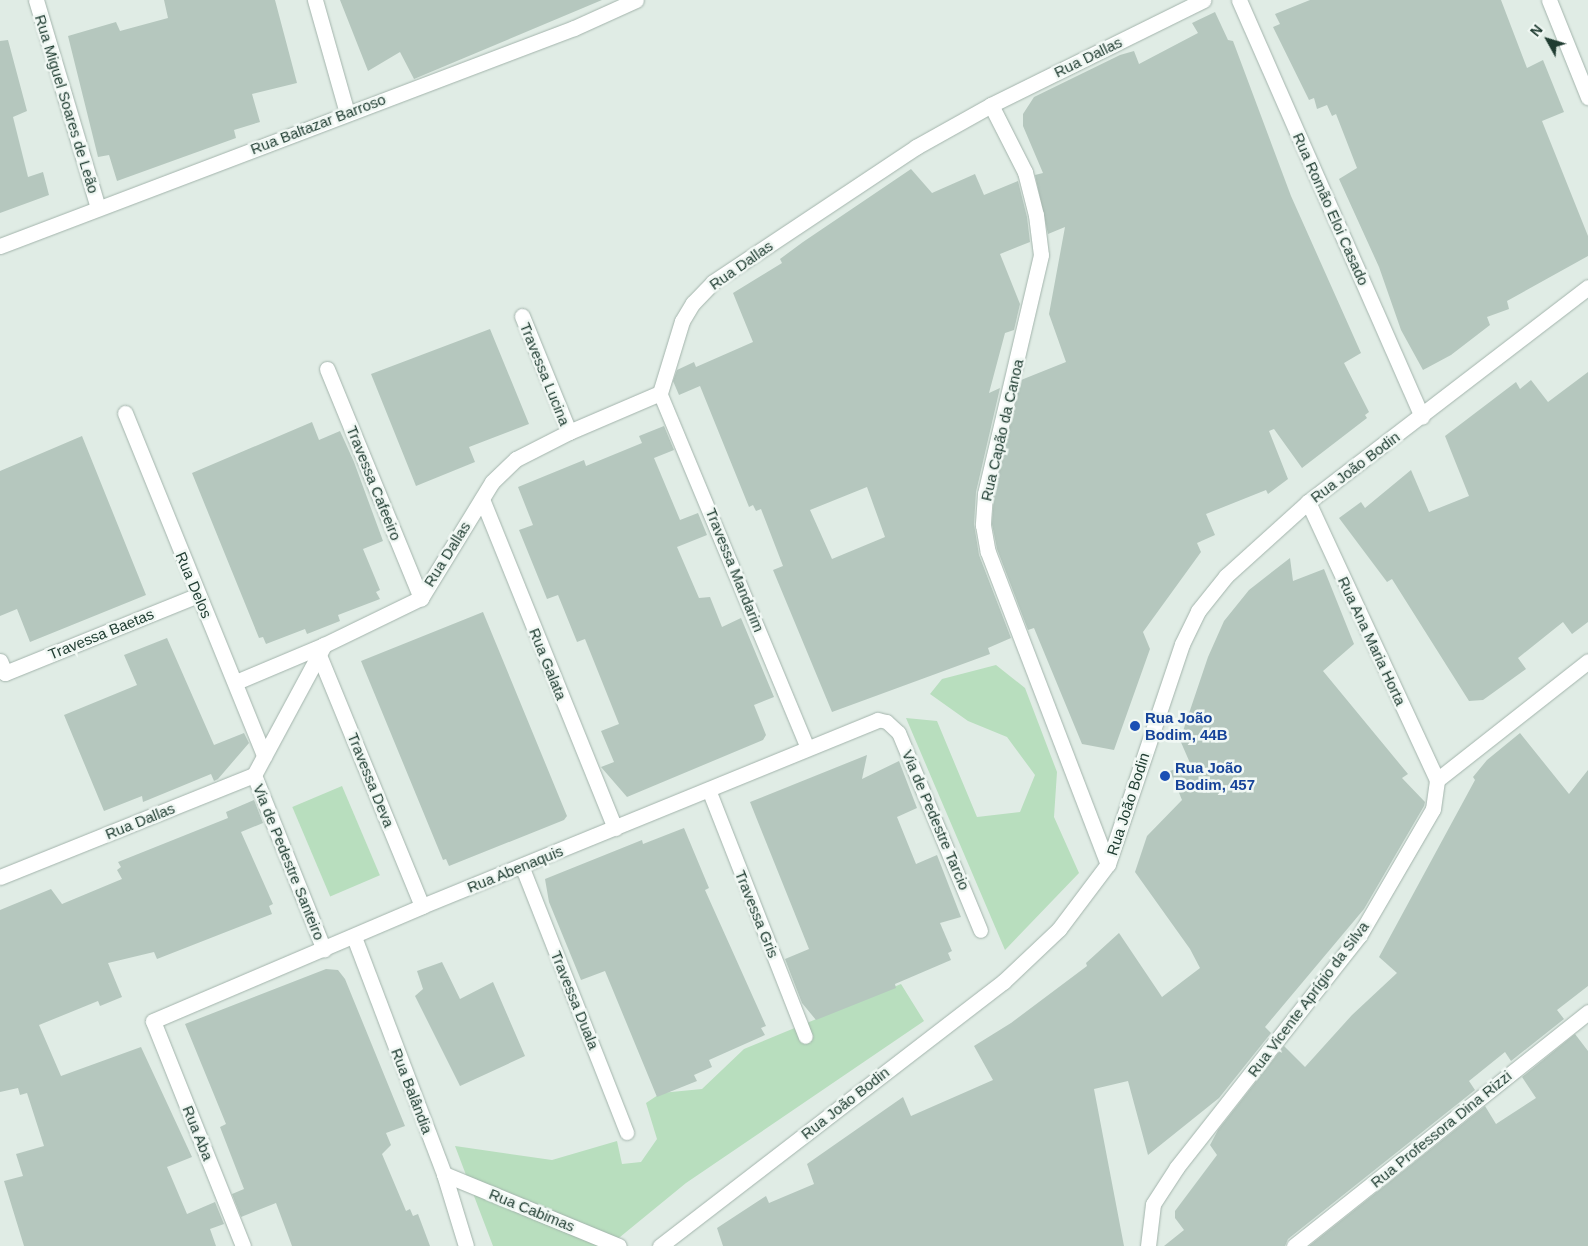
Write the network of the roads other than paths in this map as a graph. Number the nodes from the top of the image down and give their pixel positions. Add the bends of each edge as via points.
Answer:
1 (36, 0) edge
2 (315, 0) edge
3 (636, 0) edge
4 (1203, 0) edge
5 (1240, 0) edge
6 (1549, 0) edge
7 (1588, 97) edge
8 (991, 104) junction
9 (347, 113) junction
10 (98, 208) junction
11 (0, 246) edge
12 (1588, 287) edge
13 (522, 316) dead end
14 (327, 369) dead end
15 (660, 393) junction
16 (125, 413) dead end
17 (1422, 417) junction
18 (568, 432) junction
19 (482, 499) junction
20 (1308, 502) junction
21 (198, 594) junction
22 (421, 598) junction
23 (321, 650) junction
24 (1588, 661) edge
25 (2, 667) edge
26 (236, 682) junction
27 (878, 720) joint
28 (808, 748) junction
29 (264, 756) junction
30 (254, 775) junction
31 (1436, 780) junction
32 (708, 790) junction
33 (615, 828) junction
34 (1108, 864) junction
35 (522, 866) junction
36 (0, 877) edge
37 (422, 906) junction
38 (982, 931) dead end
39 (354, 937) junction
40 (324, 950) junction
41 (1588, 1012) edge
42 (154, 1021) joint
43 (806, 1037) dead end
44 (628, 1133) dead end
45 (444, 1174) junction
46 (243, 1246) edge
47 (466, 1246) edge
48 (619, 1246) edge
49 (660, 1246) edge
50 (1148, 1246) edge
51 (1294, 1246) edge

1 - 10 street, Rua Miguel Soares de Leão
2 - 9 street
3 - 9 street, Rua Baltazar Barroso via 574,28
4 - 8 street, Rua Dallas
5 - 17 street, Rua Romão Eloi Casado
6 - 7 street
8 - 15 street, Rua Dallas via 916,147 713,282 682,320
8 - 34 street, Rua Capão da Canoa via 1025,172 1036,215 1041,255 985,494 983,525 988,552
9 - 10 street, Rua Baltazar Barroso
10 - 11 street, Rua Baltazar Barroso
12 - 17 street, Rua João Bodin
13 - 18 street, Travessa Lucina
14 - 22 street, Travessa Cafeeiro
15 - 18 street, Rua Dallas
15 - 28 lane, Travessa Mandarim
16 - 21 street, Rua Delos
17 - 20 street, Rua João Bodin
18 - 19 street, Rua Dallas via 516,459 502,470
19 - 22 street, Rua Dallas
19 - 33 street, Rua Galata
20 - 31 street, Rua Ana Maria Horta
20 - 34 street, Rua João Bodin via 1226,576 1198,611 1178,653
21 - 25 street, Travessa Baetas
21 - 26 street, Rua Delos
22 - 23 street, Rua Dallas
23 - 26 street, Rua Dallas
23 - 29 street
23 - 37 street, Travessa Deva
24 - 31 street
26 - 29 street, Rua Delos
27 - 28 street, Rua Abenaquis
27 - 38 lane, Via de Pedestre Tarcio via 887,722 899,733
28 - 32 street, Rua Abenaquis
29 - 30 street
30 - 36 street, Rua Dallas
30 - 40 street, Via de Pedestre Santeiro
31 - 50 street, Rua Vicente Aprígio da Silva via 1433,809 1359,936 1177,1167 1153,1204
32 - 33 street, Rua Abenaquis
32 - 43 lane, Travessa Gris
33 - 35 street, Rua Abenaquis
34 - 49 street, Rua João Bodin via 1059,929 1003,982
35 - 37 street, Rua Abenaquis
35 - 44 lane, Travessa Duala
37 - 39 street, Rua Abenaquis
39 - 40 street, Rua Abenaquis
39 - 45 street, Rua Balândia
40 - 42 street, Rua Abenaquis
41 - 51 street, Rua Professora Dina Rizzi
42 - 46 street, Rua Aba
45 - 47 street, Rua Balândia
45 - 48 street, Rua Cabimas

